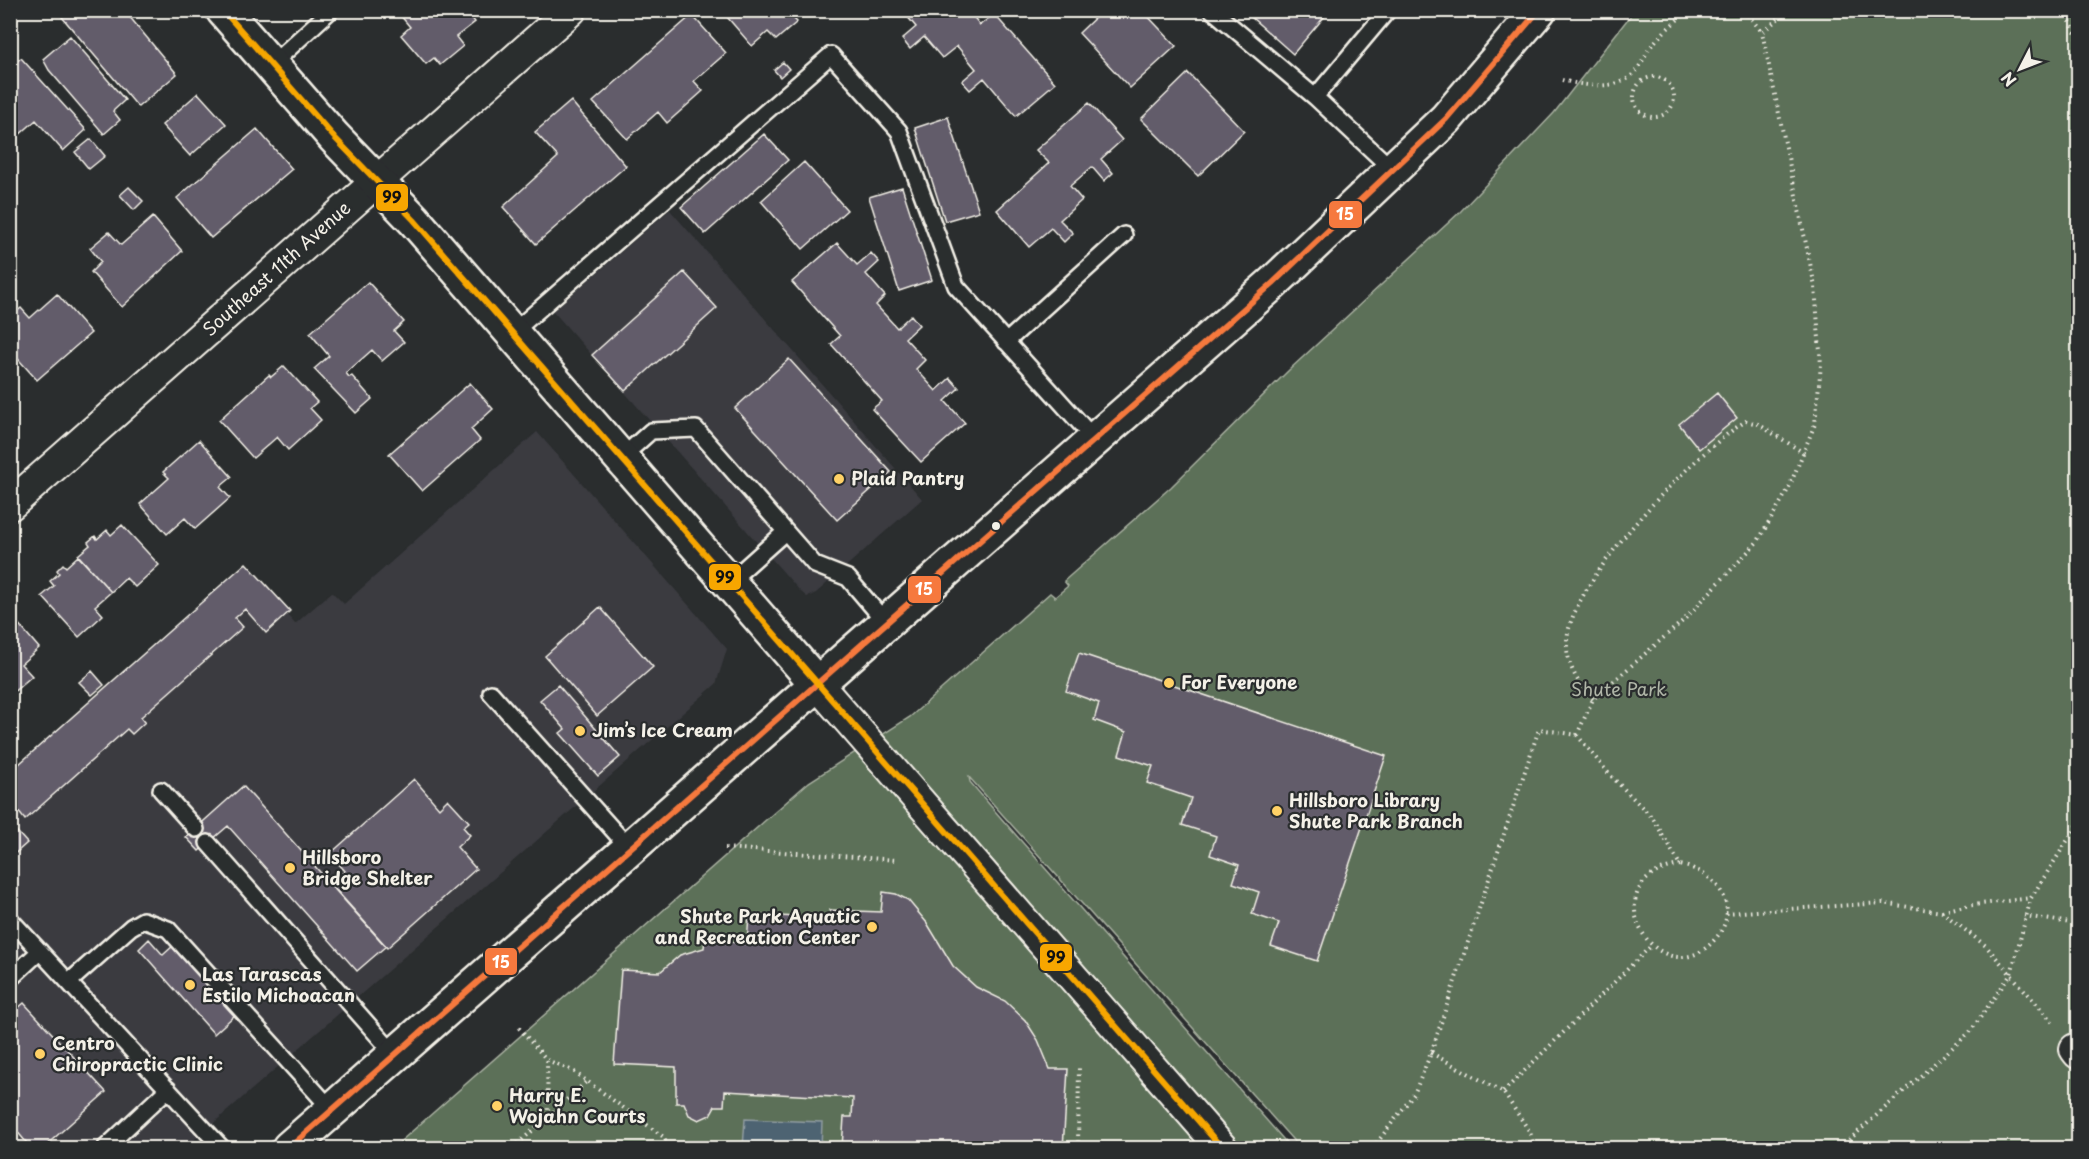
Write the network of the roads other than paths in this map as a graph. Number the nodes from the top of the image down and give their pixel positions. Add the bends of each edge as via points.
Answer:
1 (223, 10) edge
2 (331, 10) edge
3 (571, 10) edge
4 (1212, 10) edge
5 (1388, 10) edge
6 (1539, 10) edge
7 (271, 65) junction
8 (1315, 97) junction
9 (1394, 171) junction
10 (377, 181) junction
11 (1124, 235) dead end
12 (512, 333) junction
13 (1006, 342) junction
14 (1096, 441) junction
15 (621, 458) junction
16 (10, 505) edge
17 (784, 532) junction
18 (729, 582) junction
19 (887, 624) junction
20 (818, 685) junction
21 (491, 693) dead end
22 (161, 790) dead end
23 (196, 829) dead end
24 (208, 843) dead end
25 (630, 849) junction
26 (10, 919) edge
27 (40, 951) junction
28 (10, 979) edge
29 (69, 982) junction
30 (395, 1055) junction
31 (168, 1089) junction
32 (332, 1110) junction
33 (105, 1149) edge
34 (222, 1149) edge
35 (289, 1149) edge
36 (1222, 1149) edge

1 - 7 main road
2 - 7 lane
3 - 10 street, Southeast 11th Avenue
4 - 8 lane
5 - 8 lane
6 - 9 main road via 1487,73
7 - 10 main road
8 - 9 lane
9 - 14 main road
10 - 12 main road
10 - 16 street, Southeast 11th Avenue
11 - 13 lane
12 - 13 lane via 831,56 899,131 956,286
12 - 15 main road
13 - 14 lane
14 - 19 main road
15 - 17 lane via 651,431 696,429
15 - 18 main road
17 - 18 lane
17 - 19 lane via 814,565 848,578
18 - 20 main road
19 - 20 main road
20 - 25 main road
20 - 36 street
21 - 25 lane
22 - 23 lane
24 - 30 lane
25 - 30 main road
26 - 27 lane
27 - 28 lane
27 - 29 lane
29 - 31 lane
29 - 32 lane via 143,920 168,928
30 - 32 main road
31 - 33 lane
31 - 34 lane
32 - 35 main road

